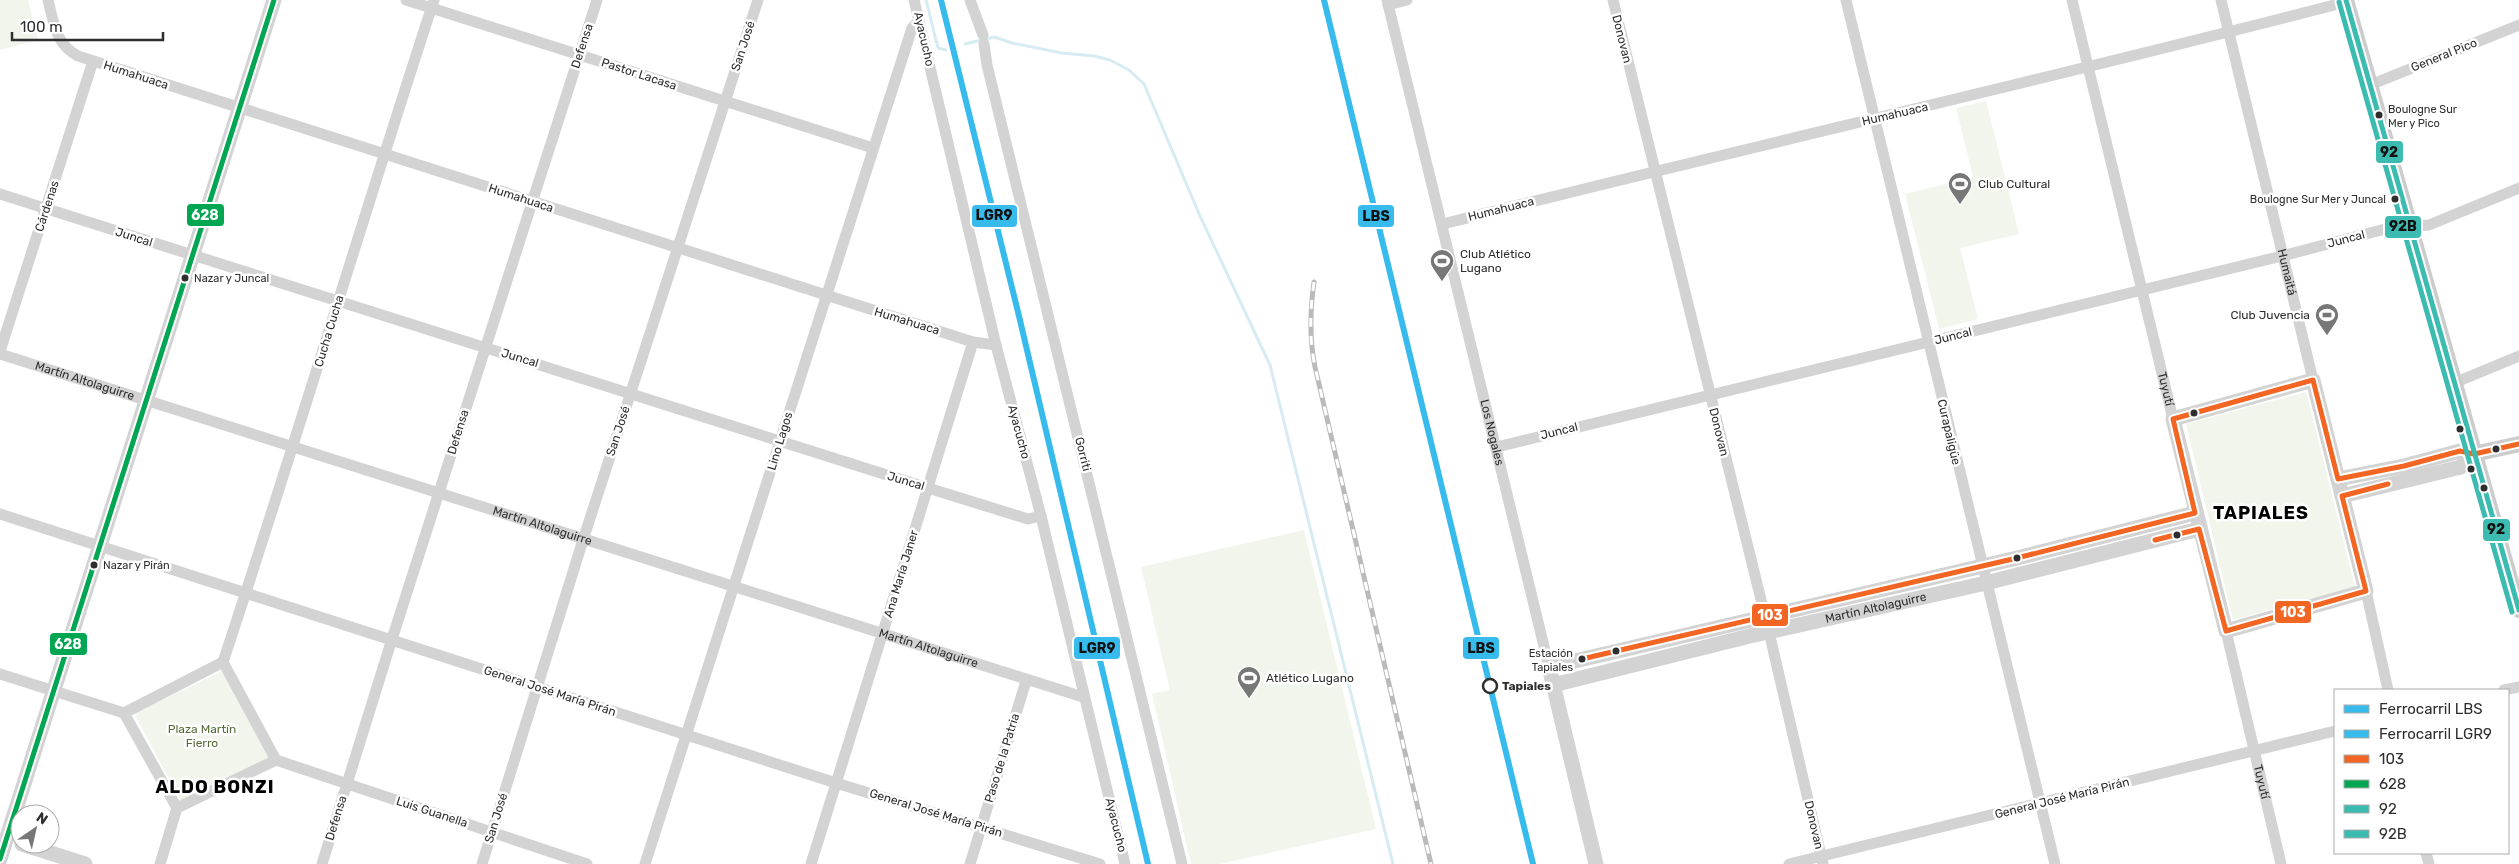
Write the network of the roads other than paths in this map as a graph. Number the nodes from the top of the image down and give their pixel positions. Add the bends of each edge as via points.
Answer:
1 (48, 0) edge
2 (274, 0) edge
3 (406, 0) edge
4 (597, 0) edge
5 (758, 0) edge
6 (914, 0) edge
7 (970, 0) edge
8 (1407, 0) edge
9 (1613, 0) edge
10 (1846, 0) edge
11 (2072, 0) edge
12 (2221, 0) edge
13 (2346, 1) edge
14 (1388, 2) edge
15 (432, 4) edge
16 (919, 20) junction
17 (2519, 25) edge
18 (2229, 33) junction
19 (580, 55) junction
20 (93, 61) junction
21 (2089, 68) junction
22 (2370, 85) junction
23 (725, 103) junction
24 (240, 108) junction
25 (1874, 118) junction
26 (873, 148) junction
27 (383, 154) junction
28 (1654, 171) junction
29 (2519, 188) edge
30 (0, 194) edge
31 (532, 201) junction
32 (46, 209) junction
33 (1443, 224) junction
34 (2409, 226) junction
35 (678, 248) junction
36 (192, 256) junction
37 (2282, 256) junction
38 (2143, 290) junction
39 (826, 296) junction
40 (338, 301) junction
41 (973, 342) junction
42 (1928, 342) junction
43 (996, 345) junction
44 (485, 347) junction
45 (0, 353) edge
46 (2519, 356) edge
47 (2313, 380) junction
48 (2454, 383) junction
49 (631, 393) junction
50 (1710, 393) junction
51 (145, 401) junction
52 (2173, 419) junction
53 (780, 442) junction
54 (2519, 444) edge
55 (1497, 446) junction
56 (293, 448) junction
57 (2474, 454) junction
58 (2406, 473) junction
59 (2338, 479) junction
60 (928, 488) junction
61 (439, 493) junction
62 (2342, 496) junction
63 (2196, 513) junction
64 (0, 514) edge
65 (1041, 516) junction
66 (2199, 529) junction
67 (583, 540) junction
68 (99, 545) junction
69 (1981, 566) junction
70 (1986, 583) junction
71 (734, 587) junction
72 (2366, 591) junction
73 (246, 593) junction
74 (2519, 610) edge
75 (1767, 624) junction
76 (2226, 631) junction
77 (883, 635) junction
78 (392, 639) junction
79 (223, 662) junction
80 (1548, 667) junction
81 (0, 674) edge
82 (1026, 681) junction
83 (1553, 685) junction
84 (538, 687) junction
85 (2388, 689) edge
86 (54, 690) junction
87 (1083, 697) junction
88 (124, 713) junction
89 (2334, 731) edge
90 (686, 735) junction
91 (2253, 752) junction
92 (276, 760) junction
93 (836, 783) junction
94 (347, 784) junction
95 (22, 804) edge
96 (2040, 804) junction
97 (177, 808) junction
98 (981, 827) junction
99 (492, 832) junction
100 (10, 844) edge
101 (54, 854) edge
102 (0, 859) edge
103 (1822, 860) edge
104 (86, 864) edge
105 (160, 864) edge
106 (322, 864) edge
107 (482, 864) edge
108 (587, 864) edge
109 (645, 864) edge
110 (810, 864) edge
111 (970, 864) edge
112 (1100, 864) edge
113 (1126, 864) edge
114 (1182, 864) edge
115 (1596, 864) edge
116 (1789, 864) edge
117 (2055, 864) edge
118 (2281, 864) edge

1 - 20 street, Humahuaca via 56,34 67,50
2 - 24 street
3 - 15 street, Pastor Lacasa
4 - 19 street, Defensa
5 - 23 street, San José
6 - 16 street, Ayacucho
7 - 114 street, Gorriti via 984,40 987,65
8 - 14 street
9 - 28 street, Donovan
10 - 25 street, Curapaligüe
11 - 21 street, Tuyutí
12 - 18 street, Humaitá
13 - 18 street, Humahuaca
13 - 22 main road
14 - 33 street, Los Nogales
15 - 19 street, Pastor Lacasa
15 - 27 street, Cucha Cucha
16 - 26 street, Lino Lagos via 912,28
16 - 43 street, Ayacucho
17 - 22 street, General Pico
18 - 21 street, Humahuaca
18 - 37 street, Humaitá
19 - 23 street, Pastor Lacasa
19 - 31 street, Defensa
20 - 24 street, Humahuaca
20 - 32 street, Cárdenas
21 - 25 street, Humahuaca
21 - 38 street, Tuyutí
22 - 34 main road
23 - 26 street, Pastor Lacasa
23 - 35 street, San José
24 - 27 street, Humahuaca
24 - 36 street
25 - 28 street, Humahuaca
25 - 42 street, Curapaligüe
26 - 39 street, Lino Lagos
27 - 31 street, Humahuaca
27 - 40 street, Cucha Cucha
28 - 33 street, Humahuaca
28 - 50 street, Donovan
29 - 34 street, Juncal via 2429,225
30 - 32 street, Juncal
31 - 35 street, Humahuaca
31 - 44 street, Defensa
32 - 36 street, Juncal
32 - 45 street, Cárdenas
33 - 55 street, Los Nogales
34 - 37 street, Juncal via 2389,228
34 - 48 main road
35 - 39 street, Humahuaca
35 - 49 street, San José
36 - 40 street, Juncal
36 - 51 street
37 - 38 street, Juncal
37 - 47 street, Humaitá
38 - 42 street, Juncal
38 - 52 street, Tuyutí
39 - 41 street, Humahuaca
39 - 53 street, Lino Lagos
40 - 44 street, Juncal
40 - 56 street, Cucha Cucha
41 - 43 street, Humahuaca
41 - 60 street, Ana María Janer
42 - 50 street, Juncal
42 - 69 street, Curapaligüe
43 - 65 street, Ayacucho
44 - 49 street, Juncal
44 - 61 street, Defensa
45 - 51 street, Martín Altolaguirre
46 - 48 street
47 - 52 street
47 - 59 street, Humaitá
48 - 57 main road
49 - 53 street, Juncal
49 - 67 street, San José
50 - 55 street, Juncal
50 - 75 street, Donovan
51 - 56 street, Martín Altolaguirre
51 - 68 street
52 - 63 street, Tuyutí
53 - 60 street, Juncal
53 - 71 street, Lino Lagos
54 - 57 main road
55 - 80 street, Los Nogales
56 - 61 street, Martín Altolaguirre
56 - 73 street, Cucha Cucha
57 - 58 street via 2461,467
57 - 74 main road
58 - 59 street
58 - 62 street
59 - 62 street, Humaitá
60 - 65 street, Juncal via 1028,519
60 - 77 street, Ana María Janer
61 - 67 street, Martín Altolaguirre
61 - 78 street, Defensa
62 - 72 street, Humaitá
63 - 66 street, Tuyutí
63 - 69 street, Martín Altolaguirre
64 - 68 street, General José María Pirán
65 - 87 street, Ayacucho
66 - 70 street, Martín Altolaguirre
66 - 76 street, Tuyutí
67 - 71 street, Martín Altolaguirre
67 - 84 street, San José
68 - 73 street, General José María Pirán
68 - 86 street
69 - 70 street, Curapaligüe
69 - 75 street, Martín Altolaguirre
70 - 75 street, Martín Altolaguirre
70 - 96 street, Curapaligüe
71 - 77 street, Martín Altolaguirre
71 - 90 street, Lino Lagos
72 - 76 street
72 - 85 street, Humaitá
73 - 78 street, General José María Pirán
73 - 79 street, Cucha Cucha
75 - 80 street, Martín Altolaguirre
75 - 83 street, Martín Altolaguirre
75 - 103 street, Donovan
76 - 91 street, Tuyutí
77 - 82 street, Martín Altolaguirre
77 - 93 street, Ana María Janer
78 - 84 street, General José María Pirán
78 - 94 street, Defensa
79 - 88 street
79 - 92 street
80 - 83 street, Los Nogales
81 - 86 street
82 - 87 street, Martín Altolaguirre
82 - 98 street, Paso de la Patria
83 - 115 street, Los Nogales
84 - 90 street, General José María Pirán
84 - 99 street, San José
86 - 88 street
86 - 95 street
87 - 113 street, Ayacucho
88 - 97 street
89 - 91 street, General José María Pirán
90 - 93 street, General José María Pirán
90 - 109 street, Lino Lagos
91 - 96 street, General José María Pirán
91 - 118 street, Tuyutí
92 - 94 street, Luis Guanella
92 - 97 street
93 - 98 street, General José María Pirán
93 - 110 street, Ana María Janer
94 - 99 street, Luis Guanella
94 - 106 street, Defensa
96 - 103 street, General José María Pirán
96 - 117 street, Curapaligüe
97 - 105 street
98 - 111 street, Paso de la Patria
98 - 112 street, General José María Pirán
99 - 107 street, San José
99 - 108 street, Luis Guanella
100 - 102 street
101 - 104 street
103 - 116 street, General José María Pirán

